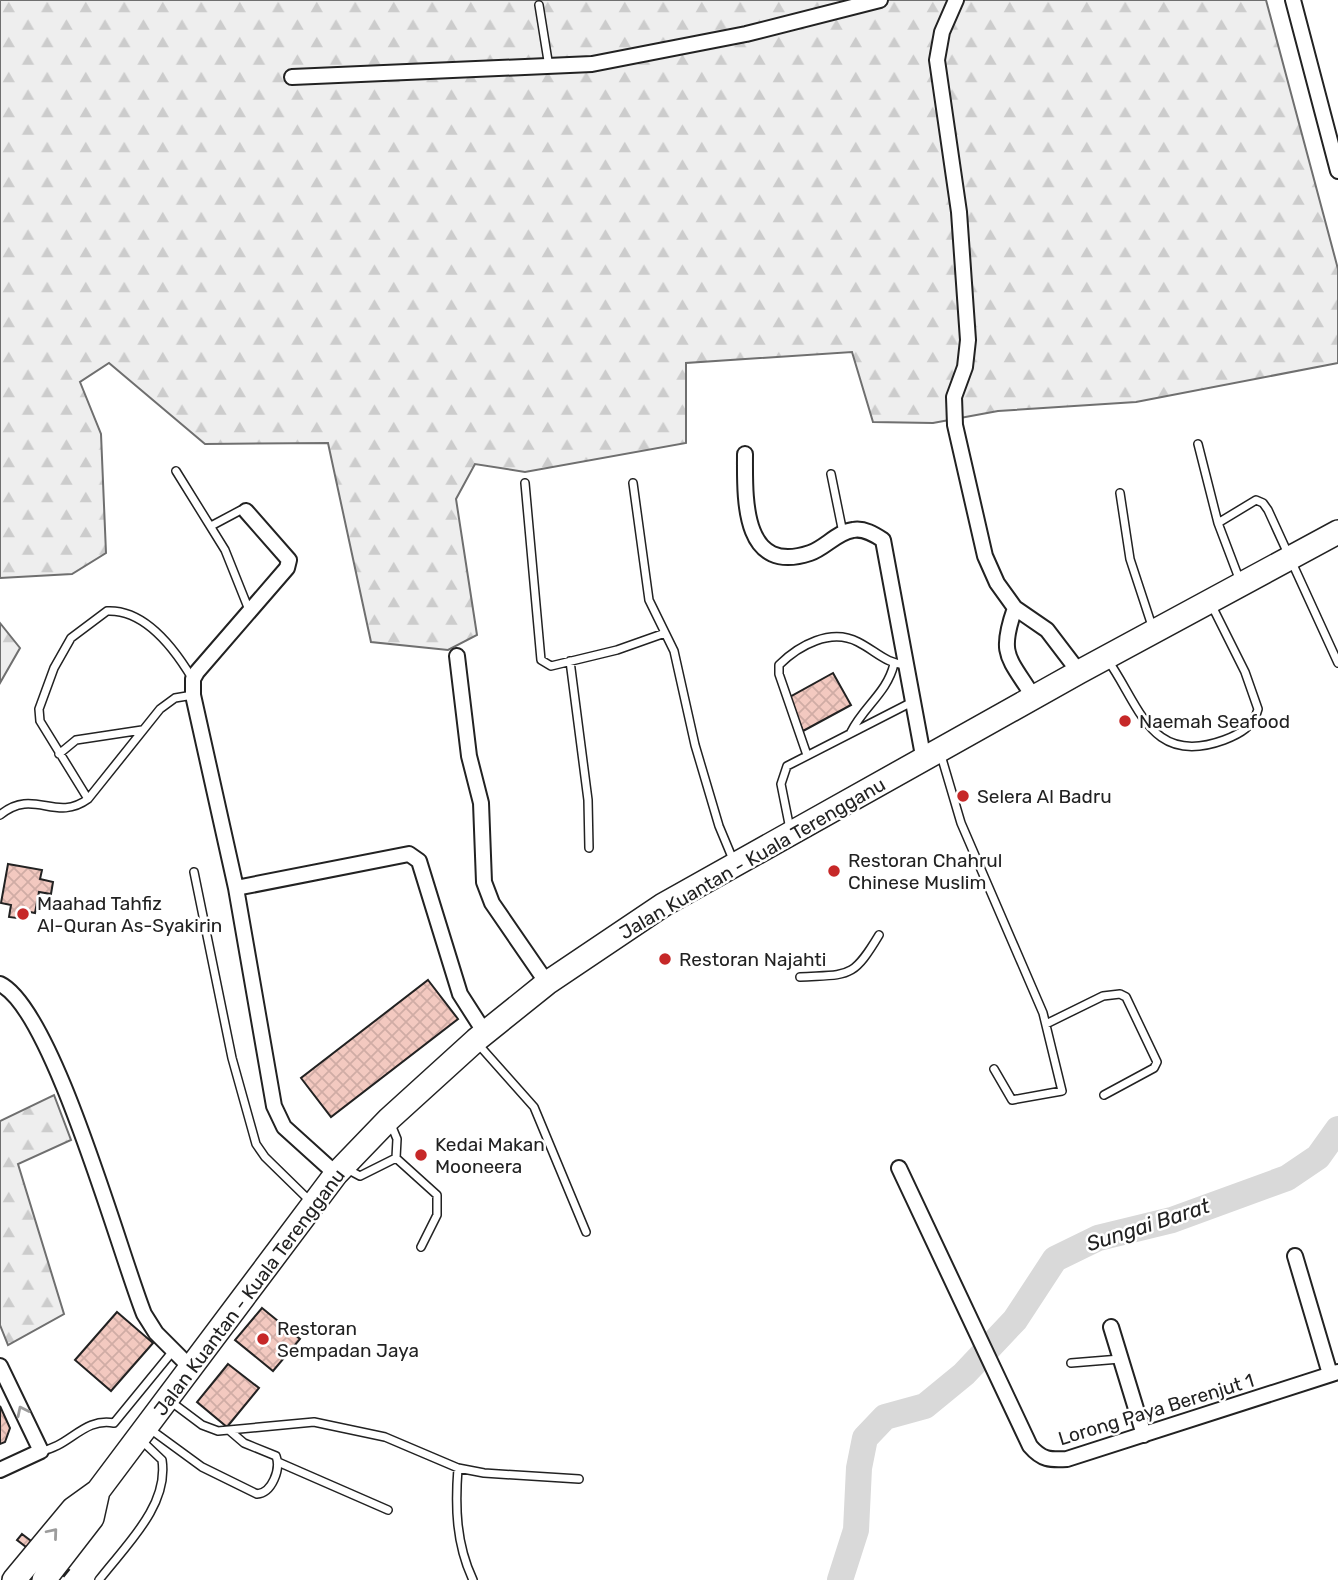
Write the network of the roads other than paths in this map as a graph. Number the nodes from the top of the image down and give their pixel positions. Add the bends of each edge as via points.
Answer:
1 (880, 0) edge
2 (956, 0) edge
3 (1293, 0) edge
4 (539, 5) dead end
5 (549, 67) junction
6 (292, 77) dead end
7 (1338, 171) edge
8 (1198, 444) dead end
9 (745, 454) dead end
10 (176, 471) dead end
11 (831, 474) dead end
12 (525, 483) dead end
13 (633, 483) dead end
14 (1120, 493) dead end
15 (246, 511) joint
16 (1218, 523) junction
17 (211, 526) junction
18 (1338, 532) edge
19 (843, 533) junction
20 (1291, 557) junction
21 (1241, 585) junction
22 (1210, 602) junction
23 (1015, 608) junction
24 (249, 611) junction
25 (1154, 632) junction
26 (665, 633) junction
27 (457, 656) dead end
28 (1106, 658) junction
29 (570, 661) junction
30 (1338, 663) edge
31 (901, 664) junction
32 (1079, 672) junction
33 (193, 679) junction
34 (193, 695) junction
35 (1034, 698) junction
36 (914, 701) junction
37 (143, 730) junction
38 (851, 732) junction
39 (59, 754) junction
40 (807, 754) junction
41 (932, 757) junction
42 (88, 799) junction
43 (0, 815) edge
44 (791, 834) junction
45 (589, 848) dead end
46 (736, 865) junction
47 (194, 872) dead end
48 (236, 888) junction
49 (879, 934) dead end
50 (800, 977) dead end
51 (547, 982) junction
52 (0, 984) edge
53 (1046, 1024) junction
54 (480, 1037) junction
55 (994, 1069) dead end
56 (1104, 1095) dead end
57 (388, 1119) junction
58 (396, 1158) junction
59 (900, 1168) dead end
60 (340, 1171) junction
61 (312, 1203) junction
62 (586, 1231) dead end
63 (421, 1247) dead end
64 (1295, 1256) dead end
65 (1111, 1327) dead end
66 (173, 1350) junction
67 (1121, 1359) junction
68 (1071, 1363) dead end
69 (190, 1367) junction
70 (2, 1373) edge
71 (1334, 1373) edge
72 (167, 1399) junction
73 (230, 1431) junction
74 (142, 1432) junction
75 (1144, 1435) junction
76 (41, 1451) junction
77 (278, 1462) junction
78 (458, 1468) junction
79 (0, 1470) edge
80 (579, 1479) dead end
81 (98, 1491) junction
82 (388, 1510) dead end
83 (14, 1580) edge
84 (44, 1580) edge
85 (99, 1580) edge
86 (473, 1580) edge

1 - 5 street via 677,49
2 - 23 street via 942,32 937,60 959,212 968,340 953,410 985,556
3 - 7 street
4 - 5 lane
5 - 6 street
8 - 16 lane
9 - 19 street via 749,525 761,545 776,554 798,556
10 - 17 lane
11 - 19 lane
12 - 29 lane via 541,660 551,666
13 - 26 lane via 649,600
14 - 25 lane via 1130,559
15 - 17 lane
15 - 24 street via 289,560
16 - 20 lane via 1256,500 1263,503
16 - 21 lane
17 - 24 lane via 235,571
18 - 20 highway, Jalan Kuantan - Kuala Terengganu
19 - 31 street via 865,531 883,540
20 - 21 highway, Jalan Kuantan - Kuala Terengganu
20 - 30 lane
21 - 22 highway, Jalan Kuantan - Kuala Terengganu
22 - 25 highway, Jalan Kuantan - Kuala Terengganu
22 - 28 lane via 1258,709 1250,726 1238,734 1210,744 1165,741 1146,726
23 - 32 street via 1047,630
23 - 35 street via 1005,651
24 - 33 street
25 - 28 highway, Jalan Kuantan - Kuala Terengganu
26 - 29 lane
26 - 46 lane via 674,651 719,827
27 - 51 street via 468,756 481,803 484,882 492,903
28 - 32 highway, Jalan Kuantan - Kuala Terengganu
29 - 45 lane via 588,800
31 - 36 street
31 - 38 lane
31 - 40 lane via 859,642 832,636 816,640 779,665
32 - 35 highway, Jalan Kuantan - Kuala Terengganu
33 - 34 street
33 - 39 lane via 176,650 133,614 107,611 71,638 42,696 40,721
34 - 37 lane via 175,698
34 - 48 street
35 - 41 highway, Jalan Kuantan - Kuala Terengganu
36 - 38 lane
36 - 41 street
37 - 39 lane via 76,740
37 - 42 lane
38 - 40 lane
39 - 42 lane
40 - 44 lane via 787,766 782,776
41 - 44 highway, Jalan Kuantan - Kuala Terengganu
41 - 53 lane
42 - 43 lane via 68,809 32,801 19,803
44 - 46 highway, Jalan Kuantan - Kuala Terengganu
46 - 51 highway, Jalan Kuantan - Kuala Terengganu via 663,905
47 - 61 lane via 232,1058 256,1144
48 - 54 street via 410,854 419,861 460,994
48 - 60 street via 274,1106 284,1127
49 - 50 lane via 855,968 830,978
51 - 54 highway, Jalan Kuantan - Kuala Terengganu
52 - 66 street via 16,994 40,1032 81,1132 144,1314
53 - 55 lane via 1062,1091 1012,1100
53 - 56 lane via 1103,996 1120,993 1126,997 1157,1062 1154,1068
54 - 57 highway, Jalan Kuantan - Kuala Terengganu
54 - 62 lane via 534,1107
57 - 58 lane via 397,1139
57 - 60 highway, Jalan Kuantan - Kuala Terengganu
58 - 60 lane via 360,1175
58 - 63 lane via 438,1195 437,1215
59 - 75 street, Lorong Paya Berenjut 1 via 1039,1457 1067,1459
60 - 61 highway, Jalan Kuantan - Kuala Terengganu
61 - 69 highway, Jalan Kuantan - Kuala Terengganu
64 - 71 street
65 - 67 street
66 - 69 street
66 - 76 lane via 114,1423 102,1420 55,1449
67 - 68 lane
67 - 75 street
69 - 72 highway, Jalan Kuantan - Kuala Terengganu
76 -> 70 street
71 - 75 street, Lorong Paya Berenjut 1
72 - 73 lane via 202,1424
72 - 74 highway, Jalan Kuantan - Kuala Terengganu
73 - 77 lane via 244,1443 272,1453
73 - 78 lane via 314,1422 385,1437
74 - 77 lane via 257,1494 270,1490
74 - 81 highway, Jalan Kuantan - Kuala Terengganu
74 - 85 lane via 162,1460 161,1488 146,1518
76 - 79 street
77 - 82 lane
78 - 80 lane
78 - 86 lane via 460,1544
83 -> 81 highway, Jalan Kuantan - Kuala Terengganu via 73,1508
81 - 84 highway, Jalan Kuantan - Kuala Terengganu via 92,1518

